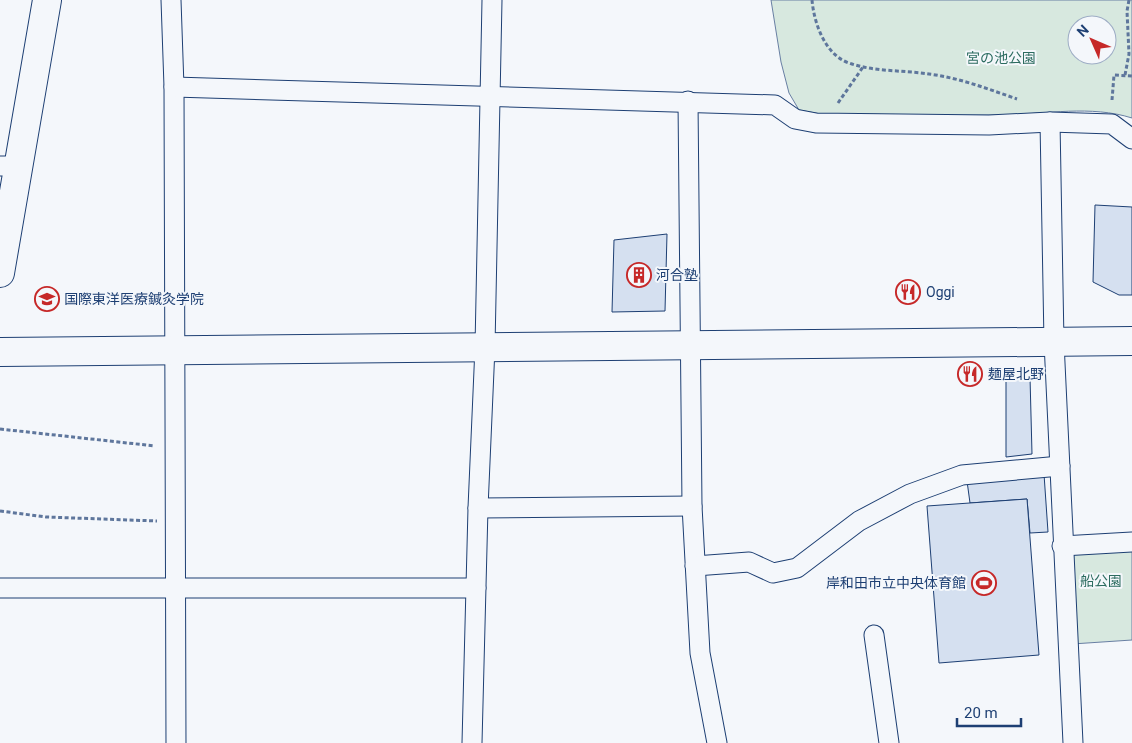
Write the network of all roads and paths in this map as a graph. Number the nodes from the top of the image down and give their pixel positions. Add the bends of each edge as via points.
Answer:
1 (47, 0) edge
2 (171, 0) edge
3 (492, 0) edge
4 (812, 0) edge
5 (1129, 0) edge
6 (863, 67) junction
7 (1125, 75) junction
8 (1132, 76) edge
9 (174, 87) junction
10 (490, 98) junction
11 (1017, 99) dead end
12 (1112, 100) dead end
13 (688, 101) junction
14 (1050, 122) junction
15 (834, 123) junction
16 (1132, 139) edge
17 (9, 166) edge
18 (0, 273) edge
19 (1132, 341) edge
20 (1054, 342) junction
21 (691, 345) junction
22 (485, 347) junction
23 (174, 350) junction
24 (0, 352) edge
25 (0, 429) edge
26 (176, 449) junction
27 (1060, 466) junction
28 (692, 506) junction
29 (478, 508) junction
30 (0, 511) edge
31 (175, 522) junction
32 (1132, 542) edge
33 (1062, 546) junction
34 (695, 566) junction
35 (0, 588) edge
36 (175, 588) junction
37 (476, 588) junction
38 (874, 635) dead end
39 (176, 743) edge
40 (472, 743) edge
41 (716, 743) edge
42 (889, 743) edge
43 (1073, 743) edge

1 - 17 street
2 - 9 street
3 - 10 street
4 - 6 path via 824,40 846,63
5 - 7 path via 1129,54
6 - 11 path via 959,80
6 - 15 path via 838,101
7 - 8 path
7 - 12 path via 1114,75
9 - 10 street
9 - 23 street
10 - 13 street
10 - 22 street
13 - 15 street via 775,105 795,119
13 - 21 street
14 - 15 street via 989,126
14 - 16 street via 1112,124
14 - 20 street
17 - 18 street
19 - 20 street
20 - 21 street
20 - 27 street
21 - 22 street
21 - 28 street
22 - 23 street
22 - 29 street
23 - 24 street
23 - 26 street
25 - 26 path
26 - 31 street
27 - 33 street
27 - 34 street via 962,475 910,494 859,521 797,568 774,573 749,562
28 - 29 street
28 - 34 street
29 - 37 street
30 - 31 path via 46,517
31 - 36 street
32 - 33 street
33 - 43 street
34 - 41 street via 700,653
35 - 36 street
36 - 37 street
36 - 39 street
37 - 40 street
38 - 42 street

